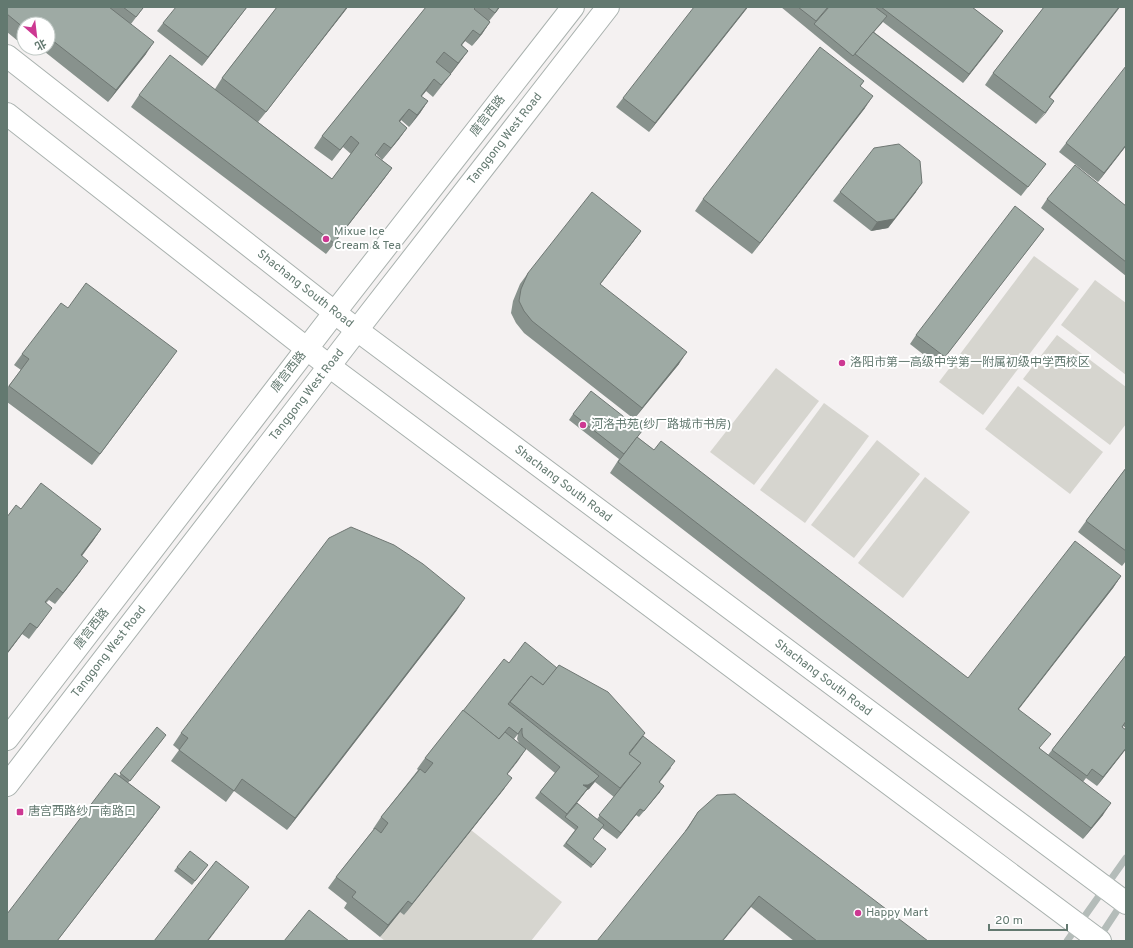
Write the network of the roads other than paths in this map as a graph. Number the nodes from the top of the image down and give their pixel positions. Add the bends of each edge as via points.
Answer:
1 (573, 7) edge
2 (608, 7) edge
3 (7, 56) edge
4 (7, 114) edge
5 (335, 312) junction
6 (357, 330) junction
7 (307, 349) junction
8 (329, 366) junction
9 (7, 739) edge
10 (7, 785) edge
11 (1126, 858) edge
12 (1104, 888) junction
13 (1125, 901) edge
14 (1073, 934) edge
15 (1098, 940) edge

1 - 5 main road, 唐宫西路
2 - 6 main road, Tanggong West Road
3 - 5 main road, Shachang South Road
4 - 7 main road
5 - 6 main road, Shachang South Road
5 - 7 main road, 唐宫西路
6 - 8 main road, Tanggong West Road
6 - 12 main road, Shachang South Road
7 - 8 main road
7 - 9 main road, 唐宫西路
8 - 10 main road, Tanggong West Road
8 - 14 main road
11 - 12 street
12 - 13 main road, Shachang South Road
12 - 14 street
13 - 15 street
14 - 15 main road

